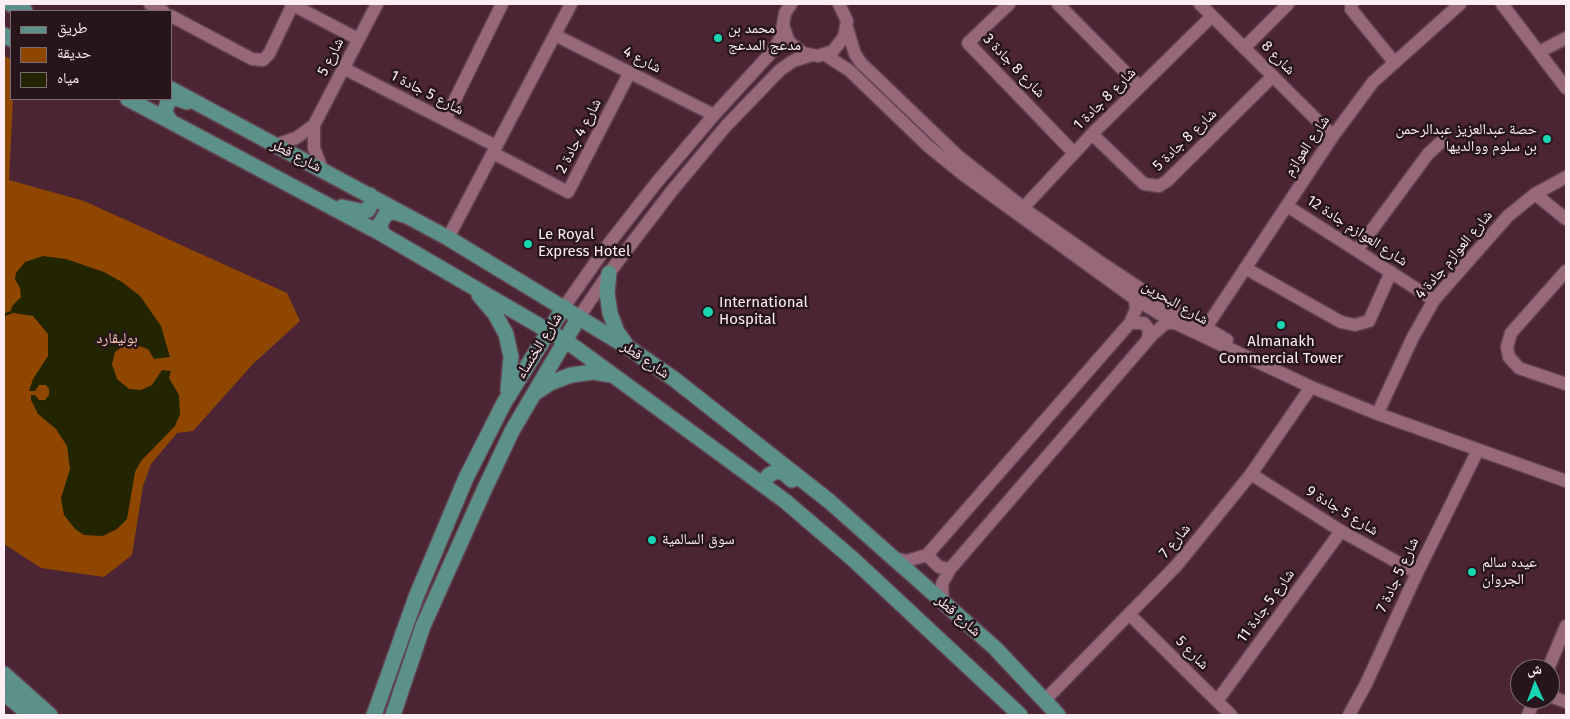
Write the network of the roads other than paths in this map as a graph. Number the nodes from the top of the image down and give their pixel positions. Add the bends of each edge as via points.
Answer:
1 (10, 4) edge
2 (150, 4) edge
3 (292, 4) edge
4 (377, 4) edge
5 (502, 4) edge
6 (571, 4) edge
7 (839, 4) edge
8 (853, 4) edge
9 (1009, 4) edge
10 (1058, 4) edge
11 (1200, 4) edge
12 (1288, 4) edge
13 (1352, 4) edge
14 (1460, 4) edge
15 (1502, 4) edge
16 (23, 10) edge
17 (162, 10) edge
18 (785, 12) edge
19 (1212, 16) junction
20 (172, 17) edge
21 (847, 24) junction
22 (555, 35) junction
23 (358, 38) junction
24 (1566, 38) edge
25 (1244, 48) junction
26 (1539, 52) junction
27 (818, 55) junction
28 (1394, 62) junction
29 (343, 68) junction
30 (630, 72) junction
31 (1273, 76) junction
32 (1140, 87) junction
33 (1566, 88) edge
34 (172, 90) edge
35 (172, 99) edge
36 (130, 100) edge
37 (170, 100) edge
38 (212, 111) junction
39 (714, 115) junction
40 (444, 120) junction
41 (170, 121) junction
42 (314, 124) junction
43 (1092, 134) junction
44 (1333, 136) junction
45 (1441, 142) dead end
46 (275, 145) junction
47 (495, 150) junction
48 (1074, 152) junction
49 (322, 169) junction
50 (1566, 177) edge
51 (1535, 194) junction
52 (370, 195) junction
53 (323, 204) junction
54 (1287, 206) junction
55 (1023, 208) junction
56 (414, 219) junction
57 (1566, 219) edge
58 (382, 234) junction
59 (448, 238) junction
60 (1357, 250) junction
61 (1245, 268) junction
62 (1566, 271) edge
63 (1391, 272) junction
64 (609, 273) junction
65 (461, 279) junction
66 (1135, 299) junction
67 (1434, 300) junction
68 (564, 307) junction
69 (579, 317) junction
70 (1130, 322) junction
71 (1175, 323) junction
72 (1205, 329) junction
73 (548, 330) junction
74 (565, 340) junction
75 (1148, 340) junction
76 (629, 348) junction
77 (614, 375) junction
78 (1566, 384) edge
79 (1311, 387) junction
80 (532, 395) junction
81 (504, 403) junction
82 (1381, 406) junction
83 (1478, 450) junction
84 (1566, 473) edge
85 (1251, 474) junction
86 (1566, 481) edge
87 (762, 484) junction
88 (829, 501) junction
89 (1341, 531) junction
90 (927, 555) junction
91 (893, 558) junction
92 (950, 569) junction
93 (1417, 574) junction
94 (943, 603) junction
95 (1130, 615) junction
96 (1566, 626) edge
97 (1552, 659) edge
98 (4, 674) edge
99 (4, 693) edge
100 (1045, 700) junction
101 (1217, 701) junction
102 (30, 715) edge
103 (50, 715) edge
104 (374, 715) edge
105 (393, 715) edge
106 (1020, 715) edge
107 (1058, 715) edge
108 (1231, 715) edge
109 (1349, 715) edge

1 - 16 main road
2 - 17 street
3 - 20 street via 269,54 263,60 252,59
3 - 23 street
4 - 23 street, شارع 5
5 - 40 street
6 - 22 street
7 - 21 street, شارع البحرين
8 - 21 street
9 - 48 street, شارع 8 جادة 3 via 968,43
10 - 32 street
11 - 19 street, شارع 8
12 - 25 street
13 - 28 street via 1351,9
14 - 28 street, شارع العوازم
15 - 26 street
18 - 27 street, شارع البحرين via 789,42 803,53
18 - 39 street, شارع الخنساء via 778,41 769,55
19 - 25 street, شارع 8
19 - 32 street, شارع 8 جادة 1
21 - 27 street via 840,44
21 - 55 street, شارع البحرين via 855,54 861,63 958,156
22 - 30 street, شارع 4
22 - 47 street
23 - 29 street, شارع 5
24 - 26 street
25 - 31 street, شارع 8
26 - 33 street
27 - 64 street, شارع الخنساء via 793,61 761,89 671,192
27 - 66 street, شارع البحرين via 850,71 928,146 965,176
28 - 44 street, شارع العوازم via 1372,82
29 - 40 street, شارع 5 جادة 1
29 - 42 street, شارع 5
30 - 39 street, شارع 4
30 - 47 street, شارع 4 جادة 2 via 568,192
31 - 43 street, شارع 8 جادة 5 via 1159,186 1149,186 1140,181
31 - 44 street, شارع 8
32 - 43 street, شارع 8 جادة 1
34 - 38 main road, شارع قطر
35 - 38 main road
36 - 41 main road, شارع قطر
37 - 41 main road via 165,105
38 - 46 main road, شارع قطر
39 - 68 street, شارع الخنساء via 607,246
40 - 47 street, شارع 5 جادة 1
41 - 53 main road, شارع قطر
42 - 46 street, شارع 5 via 296,138
42 - 49 street, شارع 5 via 314,148
43 - 48 street, شارع 8 جادة 1
44 - 54 street, شارع العوازم
45 - 60 street via 1428,154
46 - 49 main road, شارع قطر
47 - 59 street
48 - 55 street, شارع 8 جادة 1
49 - 52 main road, شارع قطر
50 - 51 street, شارع العوازم جادة 4
51 - 57 street
51 - 67 street, شارع العوازم جادة 4 via 1508,216
52 - 53 main road via 368,210
52 - 56 main road, شارع قطر
53 - 58 main road, شارع قطر
54 - 60 street, شارع العوازم جادة 12
54 - 61 street, شارع العوازم
55 - 72 street, شارع البحرين
56 - 58 main road via 394,212 386,214 380,224
56 - 59 main road, شارع قطر
58 - 65 main road, شارع قطر
59 - 68 main road, شارع قطر
60 - 63 street, شارع العوازم جادة 12
61 - 63 street via 1341,322 1356,325 1369,321
61 - 72 street, شارع العوازم
62 - 78 street via 1511,333 1507,347 1509,357 1519,368
63 - 67 street, شارع العوازم جادة 12
64 - 69 street, شارع الخنساء
64 - 76 main road via 610,313 617,332
65 - 73 main road, شارع قطر
65 - 81 main road via 495,314 506,334 511,357
66 - 70 street via 1136,309
66 - 71 street, شارع البحرين
67 - 82 street, شارع العوازم جادة 4 via 1413,336
68 - 69 main road, شارع قطر
68 - 73 main road, شارع الخنساء
69 - 74 main road, شارع الخنساء
69 - 76 main road, شارع قطر
70 - 75 street via 1144,323 1149,330
70 - 90 street
71 - 75 street via 1166,323
71 - 79 street, شارع البحرين
72 - 82 street, شارع البحرين
73 - 74 main road, شارع قطر
73 - 81 main road, شارع الخنساء
74 - 77 main road, شارع قطر
74 - 80 main road, شارع الخنساء
75 - 92 street
76 - 88 main road, شارع قطر via 674,379
77 - 80 main road via 593,372 571,375
77 - 87 main road, شارع قطر
79 - 83 street, شارع البحرين
79 - 85 street, شارع 7
80 - 105 main road, شارع الخنساء via 485,488 423,626
81 - 104 main road, شارع الخنساء via 443,532
82 - 84 street, شارع البحرين
83 - 86 street, شارع البحرين
83 - 93 street, شارع 5 جادة 7
85 - 89 street, شارع 5 جادة 9
85 - 95 street, شارع 7
87 - 88 main road via 772,472 784,472 816,499
87 - 106 main road, شارع قطر via 854,560
88 - 91 main road, شارع قطر
89 - 93 street, شارع 5 جادة 9
89 - 101 street, شارع 5 جادة 11
90 - 91 street via 907,561
90 - 92 street via 939,567
91 - 94 main road, شارع قطر
92 - 94 street via 942,584
93 - 109 street, شارع 5 جادة 7
94 - 100 main road, شارع قطر via 995,648
95 - 100 street, شارع 7
95 - 101 street, شارع 5
96 - 97 street
98 - 103 main road
99 - 102 main road
100 - 107 main road, شارع قطر
101 - 108 street, شارع 5

